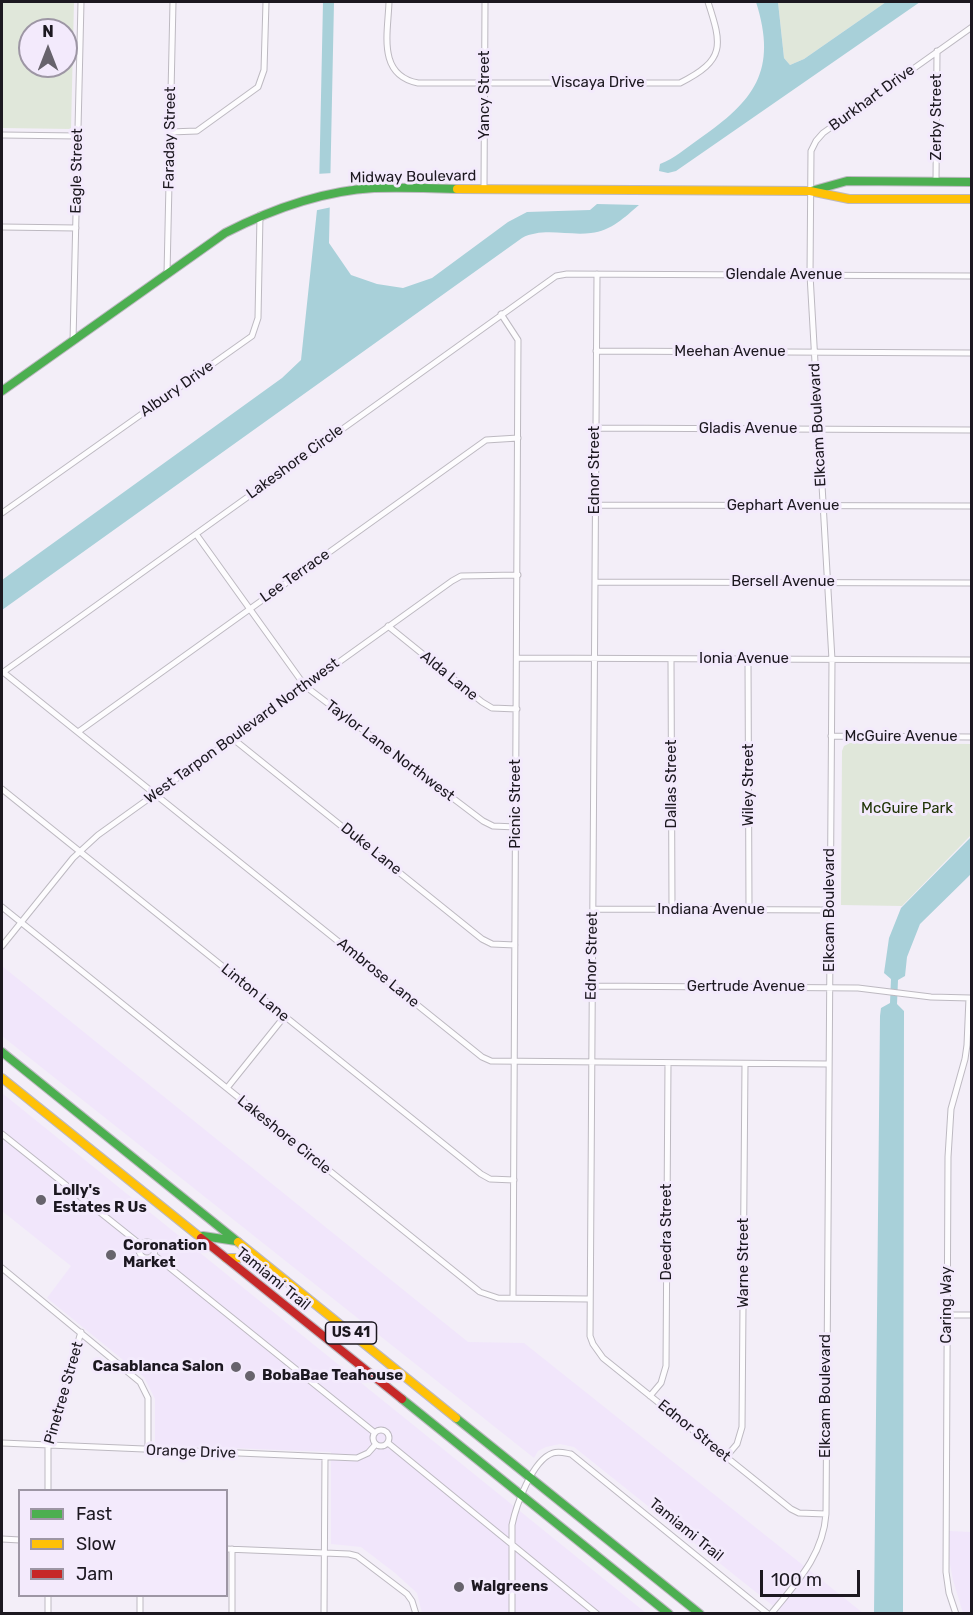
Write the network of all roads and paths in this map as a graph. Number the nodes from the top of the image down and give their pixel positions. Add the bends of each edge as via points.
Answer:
1 (81, 2) edge
2 (174, 2) edge
3 (266, 2) edge
4 (389, 2) edge
5 (485, 2) edge
6 (708, 2) edge
7 (972, 27) edge
8 (937, 51) junction
9 (485, 83) junction
10 (170, 132) junction
11 (2, 135) edge
12 (78, 136) junction
13 (936, 182) junction
14 (972, 182) edge
15 (484, 189) junction
16 (810, 191) junction
17 (972, 199) edge
18 (260, 215) junction
19 (2, 227) edge
20 (75, 228) junction
21 (597, 274) junction
22 (167, 275) junction
23 (810, 275) junction
24 (972, 276) edge
25 (501, 314) junction
26 (73, 341) junction
27 (596, 351) junction
28 (814, 352) junction
29 (972, 353) edge
30 (2, 391) edge
31 (596, 428) junction
32 (819, 429) junction
33 (972, 430) edge
34 (519, 438) junction
35 (595, 505) junction
36 (823, 506) junction
37 (972, 507) edge
38 (2, 513) edge
39 (196, 534) junction
40 (518, 575) junction
41 (595, 582) junction
42 (827, 583) junction
43 (972, 583) edge
44 (250, 608) junction
45 (388, 626) junction
46 (517, 658) junction
47 (594, 658) junction
48 (671, 659) junction
49 (748, 659) junction
50 (832, 660) junction
51 (972, 660) edge
52 (2, 673) edge
53 (305, 686) junction
54 (517, 709) junction
55 (78, 732) junction
56 (831, 736) junction
57 (972, 737) edge
58 (232, 738) junction
59 (2, 789) edge
60 (155, 794) junction
61 (516, 827) junction
62 (79, 851) junction
63 (2, 907) edge
64 (592, 909) junction
65 (672, 909) junction
66 (749, 910) junction
67 (830, 910) junction
68 (21, 923) junction
69 (515, 945) junction
70 (2, 946) edge
71 (592, 986) junction
72 (829, 987) junction
73 (970, 998) edge
74 (284, 1017) junction
75 (2, 1052) edge
76 (515, 1063) junction
77 (591, 1063) junction
78 (668, 1064) junction
79 (745, 1064) junction
80 (829, 1064) junction
81 (2, 1077) edge
82 (227, 1088) junction
83 (2, 1134) edge
84 (514, 1180) junction
85 (198, 1235) junction
86 (236, 1240) junction
87 (141, 1245) junction
88 (154, 1255) junction
89 (226, 1258) junction
90 (265, 1264) junction
91 (2, 1270) edge
92 (513, 1298) junction
93 (590, 1299) junction
94 (947, 1315) junction
95 (972, 1315) edge
96 (81, 1332) junction
97 (650, 1396) junction
98 (375, 1433) junction
99 (2, 1443) edge
100 (388, 1443) junction
101 (376, 1444) junction
102 (48, 1445) junction
103 (148, 1450) junction
104 (325, 1457) junction
105 (726, 1457) junction
106 (530, 1477) junction
107 (48, 1489) edge
108 (522, 1495) junction
109 (826, 1514) junction
110 (2, 1539) edge
111 (18, 1540) edge
112 (512, 1546) junction
113 (229, 1549) edge
114 (325, 1553) junction
115 (48, 1597) edge
116 (140, 1597) edge
117 (48, 1614) edge
118 (140, 1614) edge
119 (232, 1614) edge
120 (324, 1614) edge
121 (416, 1614) edge
122 (512, 1614) edge
123 (597, 1614) edge
124 (669, 1614) edge
125 (700, 1614) edge
126 (770, 1614) edge
127 (956, 1614) edge

1 - 12 street, Eagle Street
2 - 10 street, Faraday Street
3 - 10 street via 264,70 258,87 204,127 186,133
4 - 9 street, Viscaya Drive via 388,57 398,75 415,82
5 - 9 street, Yancy Street
6 - 9 street, Viscaya Drive via 718,32 718,51 713,60 680,83
7 - 8 street, Burkhart Drive
8 - 13 street, Zerby Street
8 - 16 street, Burkhart Drive via 823,133 812,151
9 - 15 street, Yancy Street
10 - 22 street, Faraday Street
11 - 12 street
12 - 20 street, Eagle Street
13 - 14 main road, Midway Boulevard
13 - 16 main road, Midway Boulevard via 847,182
15 - 16 main road, Midway Boulevard
15 - 18 main road, Midway Boulevard via 338,191
16 - 17 main road, Midway Boulevard via 849,199
16 - 23 street, Elkcam Boulevard
18 - 22 main road, Midway Boulevard via 225,233
18 - 38 street, Albury Drive via 258,318 252,336
19 - 20 street
20 - 26 street, Eagle Street
21 - 23 street, Glendale Avenue
21 - 25 street, Lakeshore Circle via 556,276
21 - 27 street, Ednor Street
22 - 26 main road, Midway Boulevard
23 - 24 street, Glendale Avenue
23 - 28 street, Elkcam Boulevard
25 - 34 street, Picnic Street via 518,340
25 - 39 street, Lakeshore Circle
26 - 30 main road, Midway Boulevard
27 - 28 street, Meehan Avenue
27 - 31 street, Ednor Street
28 - 29 street, Meehan Avenue
28 - 32 street, Elkcam Boulevard
31 - 32 street, Gladis Avenue
31 - 35 street, Ednor Street
32 - 33 street, Gladis Avenue
32 - 36 street, Elkcam Boulevard
34 - 40 street, Picnic Street
34 - 44 street, Lee Terrace via 486,440
35 - 36 street, Gephart Avenue
35 - 41 street, Ednor Street
36 - 37 street, Gephart Avenue
36 - 42 street, Elkcam Boulevard
39 - 44 street, Taylor Lane Northwest
39 - 52 street, Lakeshore Circle
40 - 45 street, West Tarpon Boulevard Northwest via 461,576
40 - 46 street, Picnic Street
41 - 42 street, Bersell Avenue
41 - 47 street, Ednor Street
42 - 43 street, Bersell Avenue
42 - 50 street, Elkcam Boulevard
44 - 53 street, Taylor Lane Northwest
44 - 55 street, Lee Terrace
45 - 53 street, West Tarpon Boulevard Northwest
45 - 54 street, Alda Lane via 482,702 492,708
46 - 47 street, Ionia Avenue
46 - 54 street, Picnic Street
47 - 48 street, Ionia Avenue
47 - 64 street, Ednor Street
48 - 49 street, Ionia Avenue
48 - 65 street, Dallas Street
49 - 50 street, Ionia Avenue
49 - 66 street, Wiley Street
50 - 51 street, Ionia Avenue
50 - 56 street, Elkcam Boulevard
52 - 55 street, Ambrose Lane
53 - 58 street, West Tarpon Boulevard Northwest
53 - 61 street, Taylor Lane Northwest via 483,821 493,826
54 - 61 street, Picnic Street
55 - 60 street, Ambrose Lane
56 - 57 street, McGuire Avenue
56 - 67 street, Elkcam Boulevard
58 - 60 street, West Tarpon Boulevard Northwest
58 - 69 street, Duke Lane via 482,939 492,944
59 - 62 street, Linton Lane
60 - 62 street, West Tarpon Boulevard Northwest
60 - 76 street, Ambrose Lane via 482,1057
61 - 69 street, Picnic Street
62 - 68 street, West Tarpon Boulevard Northwest
62 - 74 street, Linton Lane
63 - 68 street, Lakeshore Circle
64 - 65 street, Indiana Avenue
64 - 71 street, Ednor Street
65 - 66 street, Indiana Avenue
66 - 67 street, Indiana Avenue
67 - 72 street, Elkcam Boulevard
68 - 70 street, West Tarpon Boulevard Northwest
68 - 82 street, Lakeshore Circle
69 - 76 street, Picnic Street
71 - 72 street, Gertrude Avenue
71 - 77 street, Ednor Street
72 - 73 street, Gertrude Avenue
72 - 80 street, Elkcam Boulevard
73 - 94 street, Caring Way via 965,1059 949,1122
74 - 82 street
74 - 84 street, Linton Lane via 481,1174 490,1179
75 - 86 main road, Tamiami Trail / US 41
76 - 77 street, Ambrose Lane
76 - 84 street, Picnic Street
77 - 78 street, Ambrose Lane
77 - 93 street, Ednor Street
78 - 79 street, Ambrose Lane
78 - 97 street, Deedra Street via 666,1366
79 - 80 street, Ambrose Lane
79 - 105 street, Warne Street via 742,1427 737,1444
80 - 109 street, Elkcam Boulevard
81 - 85 main road, Tamiami Trail / US 41
82 - 92 street, Lakeshore Circle via 480,1292 490,1297
83 - 87 street
84 - 92 street, Picnic Street
85 - 86 main road
85 - 89 main road, Tamiami Trail / US 41
86 - 90 main road, Tamiami Trail / US 41
87 - 88 street via 152,1244
87 - 88 street via 138,1251 142,1257
88 - 98 street
89 - 90 main road
89 - 108 main road, Tamiami Trail / US 41
90 - 106 main road, Tamiami Trail / US 41
91 - 96 street
92 - 93 street, Lakeshore Circle
93 - 97 street, Ednor Street via 590,1336 597,1351
94 - 95 street
94 - 127 street, Caring Way via 946,1572
96 - 102 street, Pinetree Street
96 - 103 street via 134,1375 145,1389
97 - 105 street, Ednor Street
98 - 100 street via 387,1432
98 - 101 street
99 - 102 street, Orange Drive
100 - 101 street
100 - 112 street
101 - 104 street, Orange Drive via 357,1458
102 - 103 street, Orange Drive
102 - 107 street, Pinetree Street
103 - 104 street, Orange Drive
104 - 114 street
105 - 109 street, Ednor Street via 790,1509
106 - 108 street
106 - 125 main road, Tamiami Trail / US 41
106 - 126 street, Tamiami Trail via 551,1454 571,1454
108 - 112 street via 512,1525
108 - 124 main road, Tamiami Trail / US 41
109 - 126 street, Elkcam Boulevard via 824,1534 813,1560
110 - 111 street
112 - 122 street
112 - 123 street
113 - 114 street
113 - 119 street
114 - 120 street
114 - 121 street via 349,1554 365,1560 407,1594
115 - 117 street
116 - 118 street

